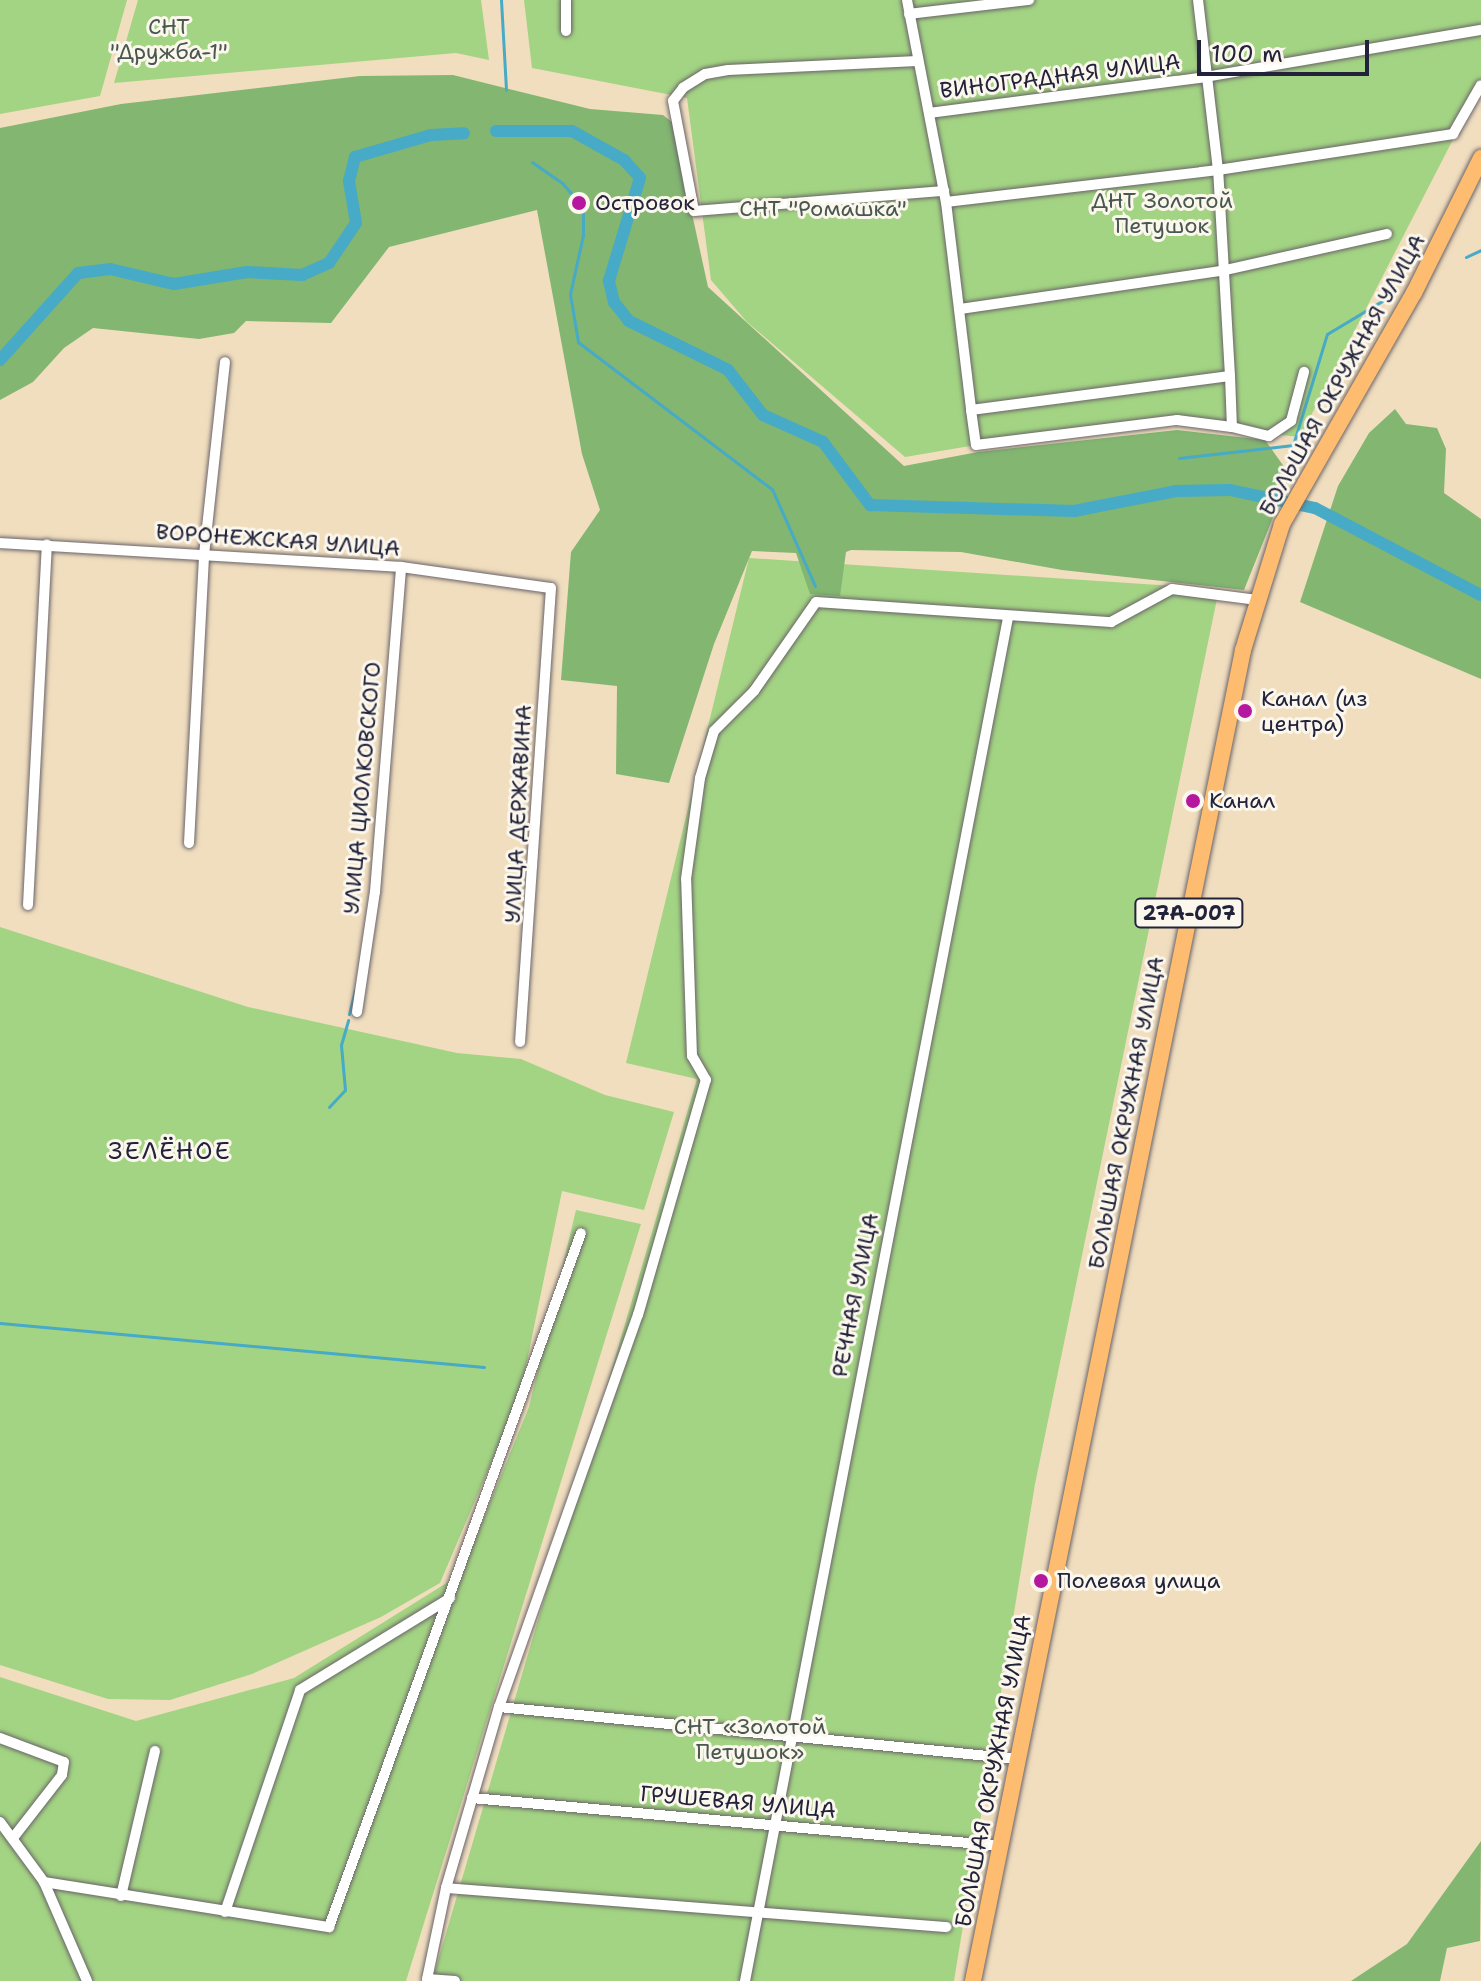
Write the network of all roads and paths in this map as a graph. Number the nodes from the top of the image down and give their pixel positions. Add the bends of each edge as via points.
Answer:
1 (566, 0) edge
2 (907, 0) edge
3 (1029, 0) edge
4 (1198, 0) edge
5 (909, 14) junction
6 (1481, 30) edge
7 (566, 31) dead end
8 (917, 61) junction
9 (1205, 77) junction
10 (1481, 85) edge
11 (929, 113) junction
12 (1481, 158) edge
13 (1218, 170) junction
14 (945, 196) junction
15 (1387, 234) dead end
16 (1221, 271) junction
17 (960, 309) junction
18 (225, 362) dead end
19 (1304, 372) dead end
20 (1230, 376) junction
21 (971, 410) junction
22 (1232, 427) junction
23 (0, 543) edge
24 (47, 544) junction
25 (204, 555) junction
26 (401, 567) junction
27 (551, 588) joint
28 (1257, 600) junction
29 (1008, 618) junction
30 (189, 843) dead end
31 (28, 905) dead end
32 (357, 1012) dead end
33 (520, 1042) dead end
34 (581, 1233) dead end
35 (450, 1598) junction
36 (499, 1707) junction
37 (793, 1735) junction
38 (0, 1738) edge
39 (155, 1751) dead end
40 (1018, 1759) junction
41 (472, 1798) junction
42 (0, 1822) edge
43 (776, 1826) junction
44 (13, 1838) junction
45 (1001, 1846) junction
46 (44, 1882) junction
47 (446, 1888) junction
48 (121, 1896) junction
49 (225, 1912) junction
50 (758, 1914) junction
51 (946, 1927) dead end
52 (87, 1981) edge
53 (455, 1981) edge
54 (745, 1981) edge
55 (973, 1981) edge

1 - 7 street
2 - 5 street
3 - 5 street
4 - 9 street
5 - 8 street
6 - 9 street, ВИНОГРАДНАЯ УЛИЦА
8 - 11 street
8 - 14 street via 728,70 705,74 683,88 673,101 694,211
9 - 11 street, ВИНОГРАДНАЯ УЛИЦА
9 - 13 street
10 - 13 street via 1453,134
11 - 14 street
12 - 28 highway, БОЛЬШАЯ ОКРУЖНАЯ УЛИЦА / 27А-007 via 1414,293 1307,473 1282,524
13 - 14 street
13 - 16 street
14 - 17 street
15 - 16 street
16 - 17 street
16 - 20 street
17 - 21 street
18 - 25 street
19 - 22 street via 1291,421 1280,432 1269,436
20 - 21 street
20 - 22 street
21 - 22 street via 976,445 1177,420
23 - 24 street, ВОРОНЕЖСКАЯ УЛИЦА
24 - 25 street, ВОРОНЕЖСКАЯ УЛИЦА
24 - 31 street
25 - 26 street, ВОРОНЕЖСКАЯ УЛИЦА
25 - 30 street
26 - 27 street, ВОРОНЕЖСКАЯ УЛИЦА
26 - 32 street, УЛИЦА ЦИОЛКОВСКОГО via 375,892
27 - 33 street, УЛИЦА ДЕРЖАВИНА
28 - 29 street via 1172,589 1111,622
28 - 40 highway, БОЛЬШАЯ ОКРУЖНАЯ УЛИЦА / 27А-007 via 1217,771
29 - 36 street via 816,602 754,691 714,731 700,778 686,879 692,1056 706,1080 638,1315
29 - 37 street, РЕЧНАЯ УЛИЦА
34 - 35 street
35 - 49 street via 300,1690
35 - 49 street via 329,1927
36 - 37 street
36 - 41 street
37 - 40 street
37 - 43 street, РЕЧНАЯ УЛИЦА
38 - 44 street via 64,1762 62,1775
39 - 48 street
40 - 45 highway, БОЛЬШАЯ ОКРУЖНАЯ УЛИЦА / 27А-007
41 - 43 street, ГРУШЕВАЯ УЛИЦА
41 - 47 street
42 - 44 street
43 - 45 street, ГРУШЕВАЯ УЛИЦА
43 - 50 street, РЕЧНАЯ УЛИЦА
44 - 46 street
45 - 55 highway, БОЛЬШАЯ ОКРУЖНАЯ УЛИЦА / 27А-007
46 - 48 street
46 - 52 street
47 - 50 street
47 - 53 street via 427,1979
48 - 49 street
50 - 51 street
50 - 54 street, РЕЧНАЯ УЛИЦА

